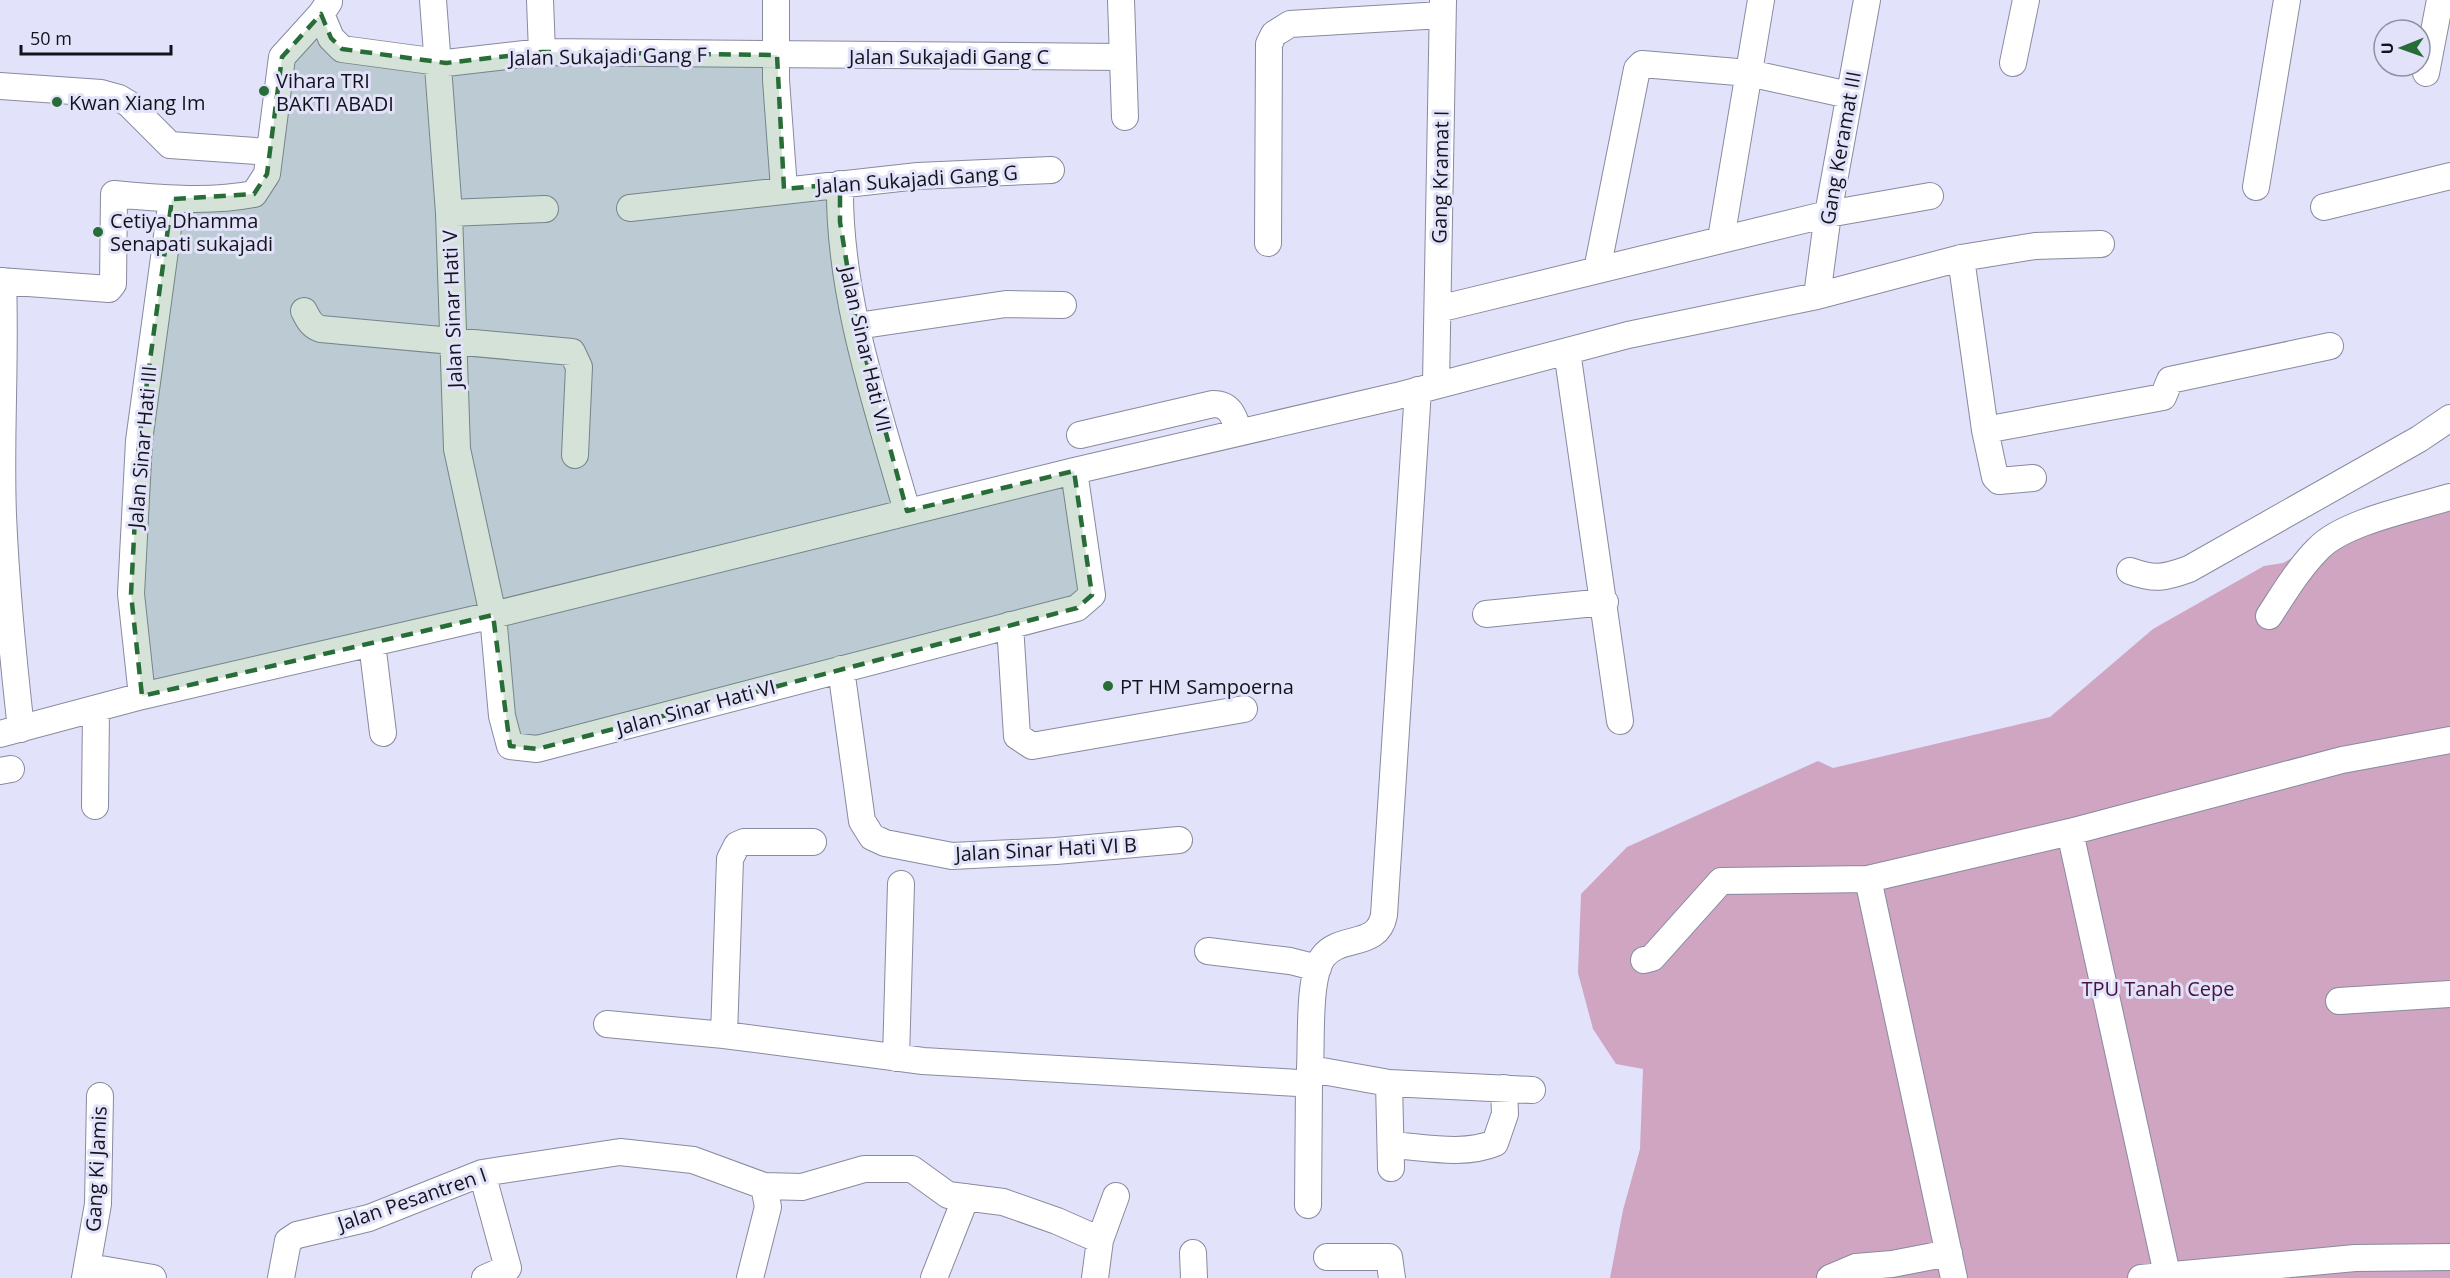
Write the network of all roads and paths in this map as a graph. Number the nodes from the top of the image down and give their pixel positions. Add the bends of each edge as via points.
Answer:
1 (433, 0) edge
2 (540, 0) edge
3 (776, 0) edge
4 (1121, 0) edge
5 (1761, 0) edge
6 (1867, 0) edge
7 (2026, 0) edge
8 (2287, 0) edge
9 (2440, 0) edge
10 (327, 7) edge
11 (1442, 7) edge
12 (2432, 42) edge
13 (542, 52) junction
14 (777, 55) junction
15 (1121, 57) junction
16 (439, 61) junction
17 (2013, 63) dead end
18 (1749, 73) junction
19 (0, 86) edge
20 (1849, 96) junction
21 (1125, 117) dead end
22 (269, 152) junction
23 (1051, 170) dead end
24 (2450, 176) edge
25 (840, 184) junction
26 (2256, 187) dead end
27 (784, 189) junction
28 (1930, 196) dead end
29 (172, 199) junction
30 (2324, 207) dead end
31 (630, 208) dead end
32 (545, 209) dead end
33 (449, 213) junction
34 (1828, 214) junction
35 (1721, 239) junction
36 (1268, 243) dead end
37 (2101, 244) dead end
38 (1961, 258) junction
39 (1598, 270) junction
40 (2, 281) edge
41 (1817, 296) junction
42 (1063, 305) dead end
43 (1438, 309) junction
44 (304, 311) dead end
45 (857, 326) junction
46 (452, 342) junction
47 (2331, 346) dead end
48 (1567, 351) junction
49 (1427, 387) junction
50 (2450, 418) edge
51 (1985, 430) junction
52 (1239, 432) junction
53 (1080, 435) dead end
54 (575, 455) dead end
55 (1074, 471) junction
56 (2033, 478) dead end
57 (2450, 498) edge
58 (907, 511) junction
59 (2130, 571) dead end
60 (1605, 602) junction
61 (1486, 614) dead end
62 (493, 615) junction
63 (2269, 616) dead end
64 (1010, 625) junction
65 (372, 643) junction
66 (841, 669) junction
67 (142, 696) junction
68 (96, 709) junction
69 (1244, 709) dead end
70 (1620, 721) dead end
71 (10, 732) edge
72 (383, 733) dead end
73 (2450, 740) edge
74 (95, 806) dead end
75 (2070, 832) junction
76 (1179, 840) dead end
77 (813, 842) dead end
78 (1868, 879) junction
79 (901, 884) dead end
80 (1208, 951) dead end
81 (1644, 960) dead end
82 (1318, 968) junction
83 (2450, 994) edge
84 (2339, 1001) dead end
85 (608, 1024) dead end
86 (724, 1035) junction
87 (896, 1059) junction
88 (1310, 1075) junction
89 (1389, 1083) junction
90 (1504, 1089) junction
91 (1532, 1090) dead end
92 (100, 1096) dead end
93 (482, 1173) junction
94 (764, 1186) junction
95 (1116, 1196) dead end
96 (966, 1197) junction
97 (1308, 1205) dead end
98 (1101, 1240) junction
99 (1327, 1257) dead end
100 (2450, 1257) edge
101 (1951, 1266) edge
102 (2355, 1268) edge
103 (87, 1273) edge
104 (2167, 1274) junction
105 (153, 1278) edge
106 (281, 1278) edge
107 (485, 1278) edge
108 (750, 1278) edge
109 (934, 1278) edge
110 (1095, 1278) edge
111 (1392, 1278) edge
112 (1830, 1278) edge
113 (2141, 1278) edge

1 - 16 street, Jalan Sinar Hati V
2 - 13 street
3 - 14 street
4 - 15 street
5 - 18 street
6 - 20 street, Gang Keramat III
7 - 17 street
8 - 26 street
9 - 12 street
10 - 16 street, Jalan Sukajadi Gang F via 331,38 342,49
10 - 22 street via 282,57
11 - 36 street via 1290,24 1274,34 1269,44
11 - 43 street, Gang Kramat I
13 - 14 street, Jalan Sukajadi Gang F
13 - 16 street, Jalan Sukajadi Gang F
14 - 15 street, Jalan Sukajadi Gang C
14 - 27 street
15 - 21 street
16 - 33 street, Jalan Sinar Hati V
18 - 20 street
18 - 35 street
18 - 39 street via 1650,63 1638,69
19 - 22 street via 101,93 129,104 170,145
20 - 34 street, Gang Keramat III
22 - 29 street via 267,174 254,194
23 - 25 street, Jalan Sukajadi Gang G via 930,175
24 - 30 street
25 - 27 street, Jalan Sukajadi Gang G
25 - 45 street, Jalan Sinar Hati VII via 840,222
27 - 31 street, Jalan Sukajadi Gang G
28 - 34 street
29 - 40 street via 114,194 113,284 109,289
29 - 67 street, Jalan Sinar Hati III via 139,441 131,594
32 - 33 street
33 - 46 street, Jalan Sinar Hati V
34 - 35 street
34 - 41 street, Gang Keramat III
35 - 39 street
37 - 38 street via 2035,246
38 - 41 street
38 - 51 street
39 - 43 street
40 - 71 street via 3,513
41 - 48 street
42 - 45 street via 1006,304
43 - 49 street, Gang Kramat I via 1437,354
44 - 46 street via 309,322 321,329
45 - 58 street, Jalan Sinar Hati VII
46 - 54 street via 572,352 579,367
46 - 62 street, Jalan Sinar Hati V via 457,449
47 - 51 street via 2170,380 2163,397
48 - 49 street
48 - 60 street
49 - 52 street
49 - 82 street, Gang Kramat I via 1382,926 1377,933 1333,948
50 - 59 street via 2189,569 2152,579
51 - 56 street via 1996,479
52 - 53 street via 1227,407 1213,404
52 - 55 street
55 - 58 street
55 - 64 street, Jalan Sinar Hati VI via 1092,595 1077,608
57 - 63 street via 2352,527 2331,538 2318,548
58 - 62 street
60 - 61 street
60 - 70 street
62 - 65 street
62 - 66 street, Jalan Sinar Hati VI via 502,716 510,746 537,749
64 - 66 street, Jalan Sinar Hati VI
64 - 69 street via 1017,735 1032,746
65 - 67 street
65 - 72 street
66 - 76 street, Jalan Sinar Hati VI B via 862,821 872,837 952,856
67 - 68 street
68 - 71 street
68 - 74 street
73 - 75 street via 2342,760
75 - 78 street
75 - 104 street
77 - 86 street via 744,842 733,850
78 - 81 street via 1720,881 1652,958
78 - 101 street
79 - 87 street
80 - 82 street
82 - 88 street via 1313,991
83 - 84 street
85 - 86 street
86 - 87 street
87 - 88 street via 1286,1082
88 - 89 street
88 - 97 street
89 - 90 street
89 - 90 street via 1391,1156 1481,1149 1495,1143 1505,1114
90 - 91 street
92 - 103 street, Gang Ki Jamis via 98,1204
93 - 94 street, Jalan Pesantren I via 620,1152 693,1160
93 - 106 street, Jalan Pesantren I via 369,1218 297,1235 288,1241
93 - 107 street via 508,1268
94 - 96 street, Jalan Pesantren I via 802,1187 864,1168 912,1169 948,1195
94 - 108 street via 768,1207
95 - 98 street
96 - 98 street, Jalan Pesantren I via 1003,1202
96 - 109 street
98 - 110 street
99 - 111 street via 1389,1257
100 - 102 street
101 - 112 street via 1856,1267
102 - 104 street
103 - 105 street
104 - 113 street

